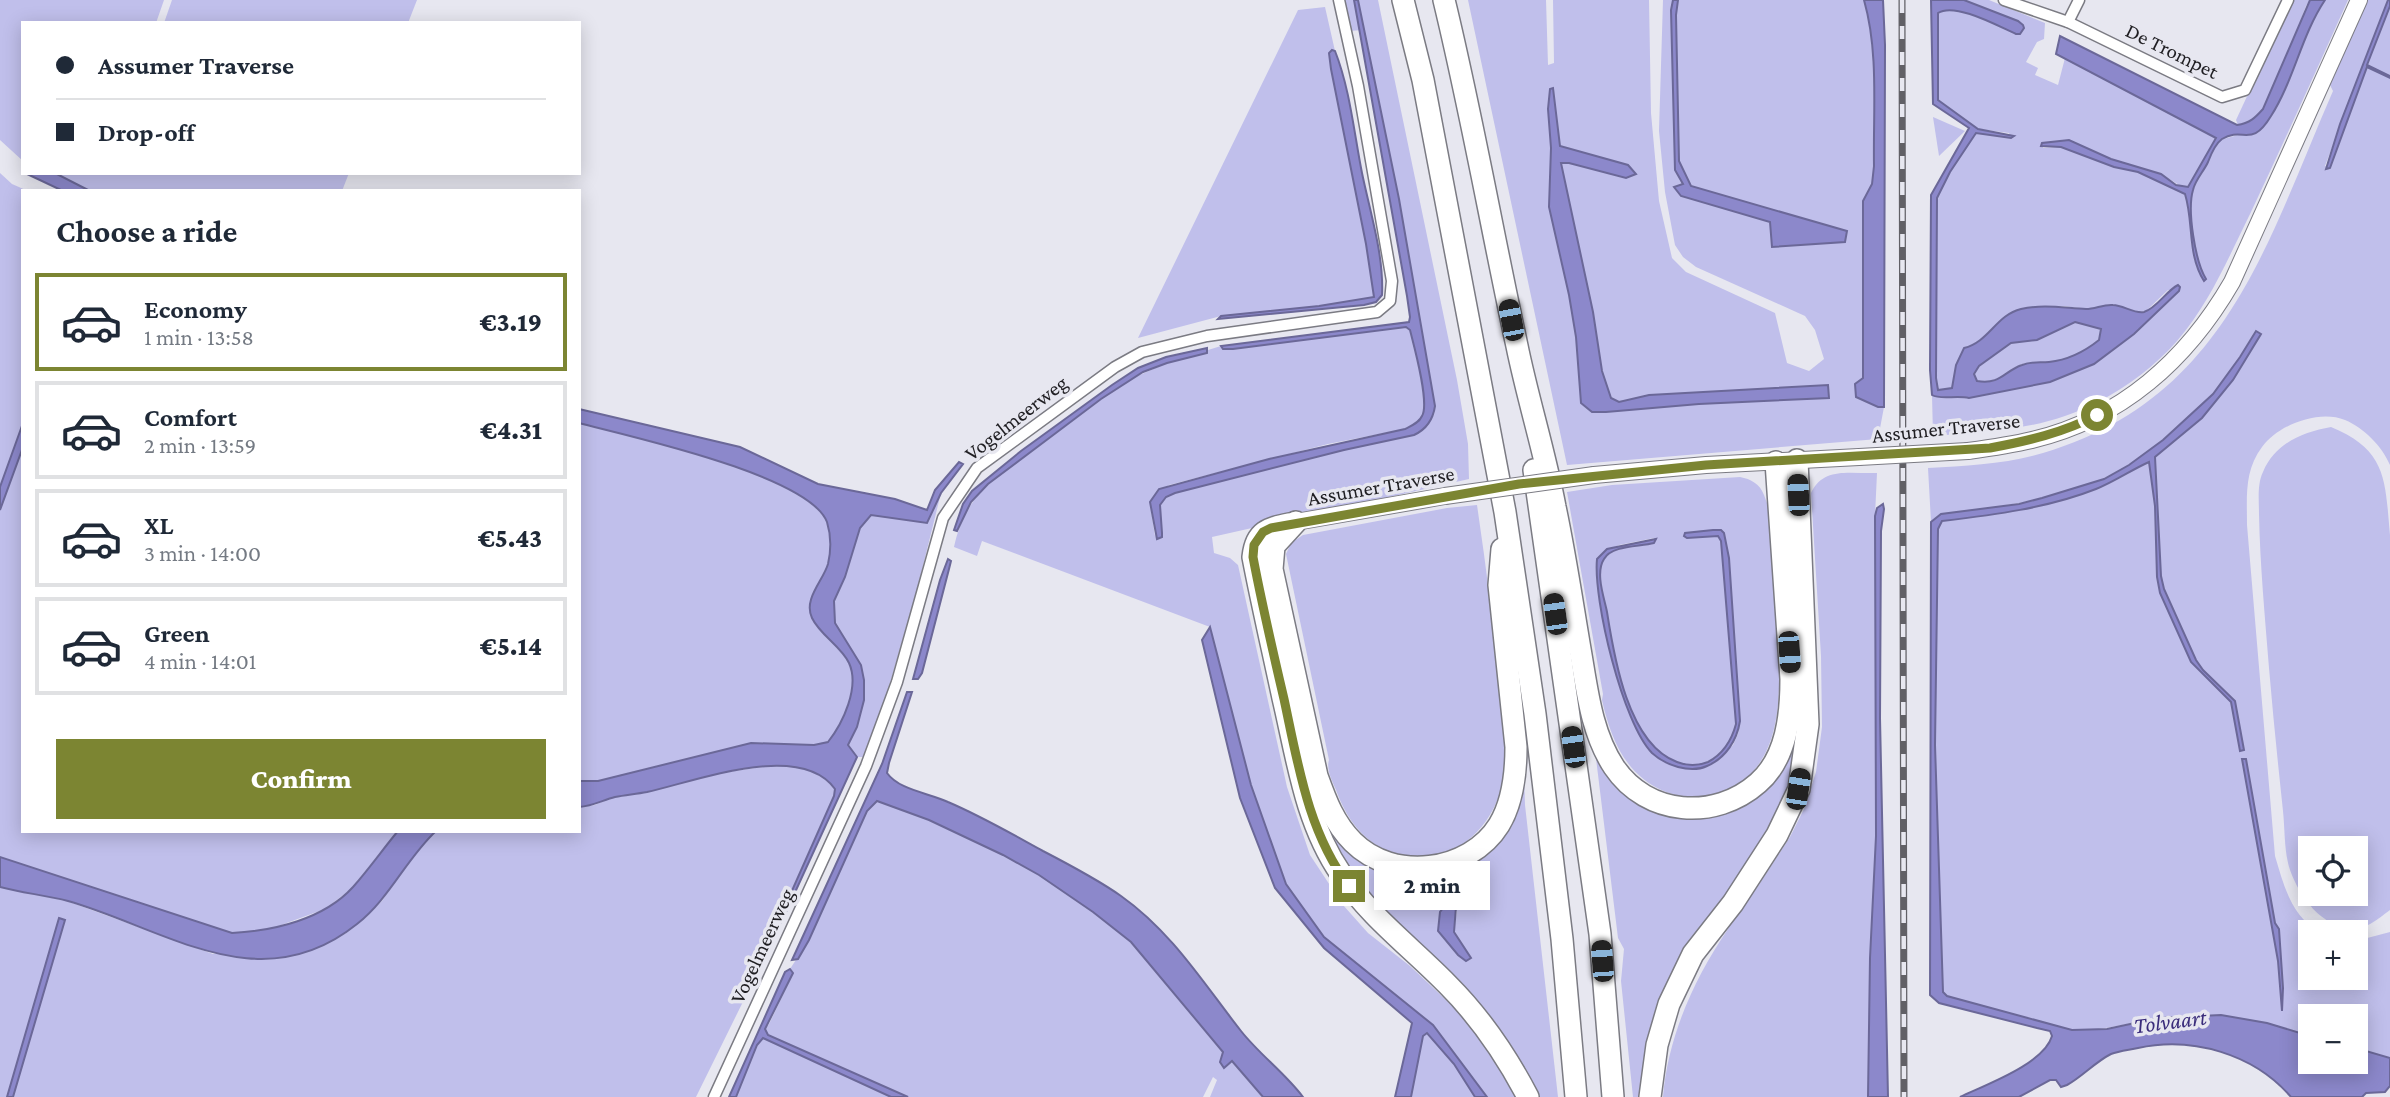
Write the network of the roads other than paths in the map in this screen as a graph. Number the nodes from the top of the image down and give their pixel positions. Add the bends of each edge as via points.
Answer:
1 (1339, 0) edge
2 (1403, 0) edge
3 (1444, 0) edge
4 (2004, 0) edge
5 (2079, 0) edge
6 (2288, 0) edge
7 (2359, 0) edge
8 (2031, 5) edge
9 (2068, 22) junction
10 (1517, 346) junction
11 (1787, 461) junction
12 (1505, 512) junction
13 (1296, 522) junction
14 (714, 1097) edge
15 (1528, 1097) edge
16 (1576, 1097) edge
17 (1613, 1097) edge
18 (1650, 1097) edge

1 - 14 street, Vogelmeerweg via 1392,281 1390,301 1377,312 1207,336 1142,352 977,468 943,518 897,682 866,766
2 - 12 highway via 1423,80
3 - 10 highway
4 - 8 street, De Trompet
5 - 9 street
6 - 9 street, De Trompet via 2245,90 2222,97
7 - 11 main road, Assumer Traverse, bridge via 2232,282 2179,357 2134,396 2045,436 1968,451
8 - 9 street, De Trompet
10 - 11 highway via 1555,505 1593,720 1615,767 1631,787 1656,802 1685,809 1715,807 1738,798 1760,781 1776,760 1791,705
10 - 17 highway via 1600,934
11 - 13 main road, Assumer Traverse, bridge via 1594,475
11 - 18 highway via 1808,724 1798,789 1769,847 1693,954 1669,1004 1657,1045
12 - 13 highway via 1499,584 1516,747 1512,793 1499,826 1475,850 1451,862 1424,867 1393,865 1367,853 1327,806 1272,569 1274,546
12 - 16 highway via 1535,714
13 - 15 highway via 1263,532 1254,545 1253,557 1314,820 1340,873 1359,898 1480,1019

